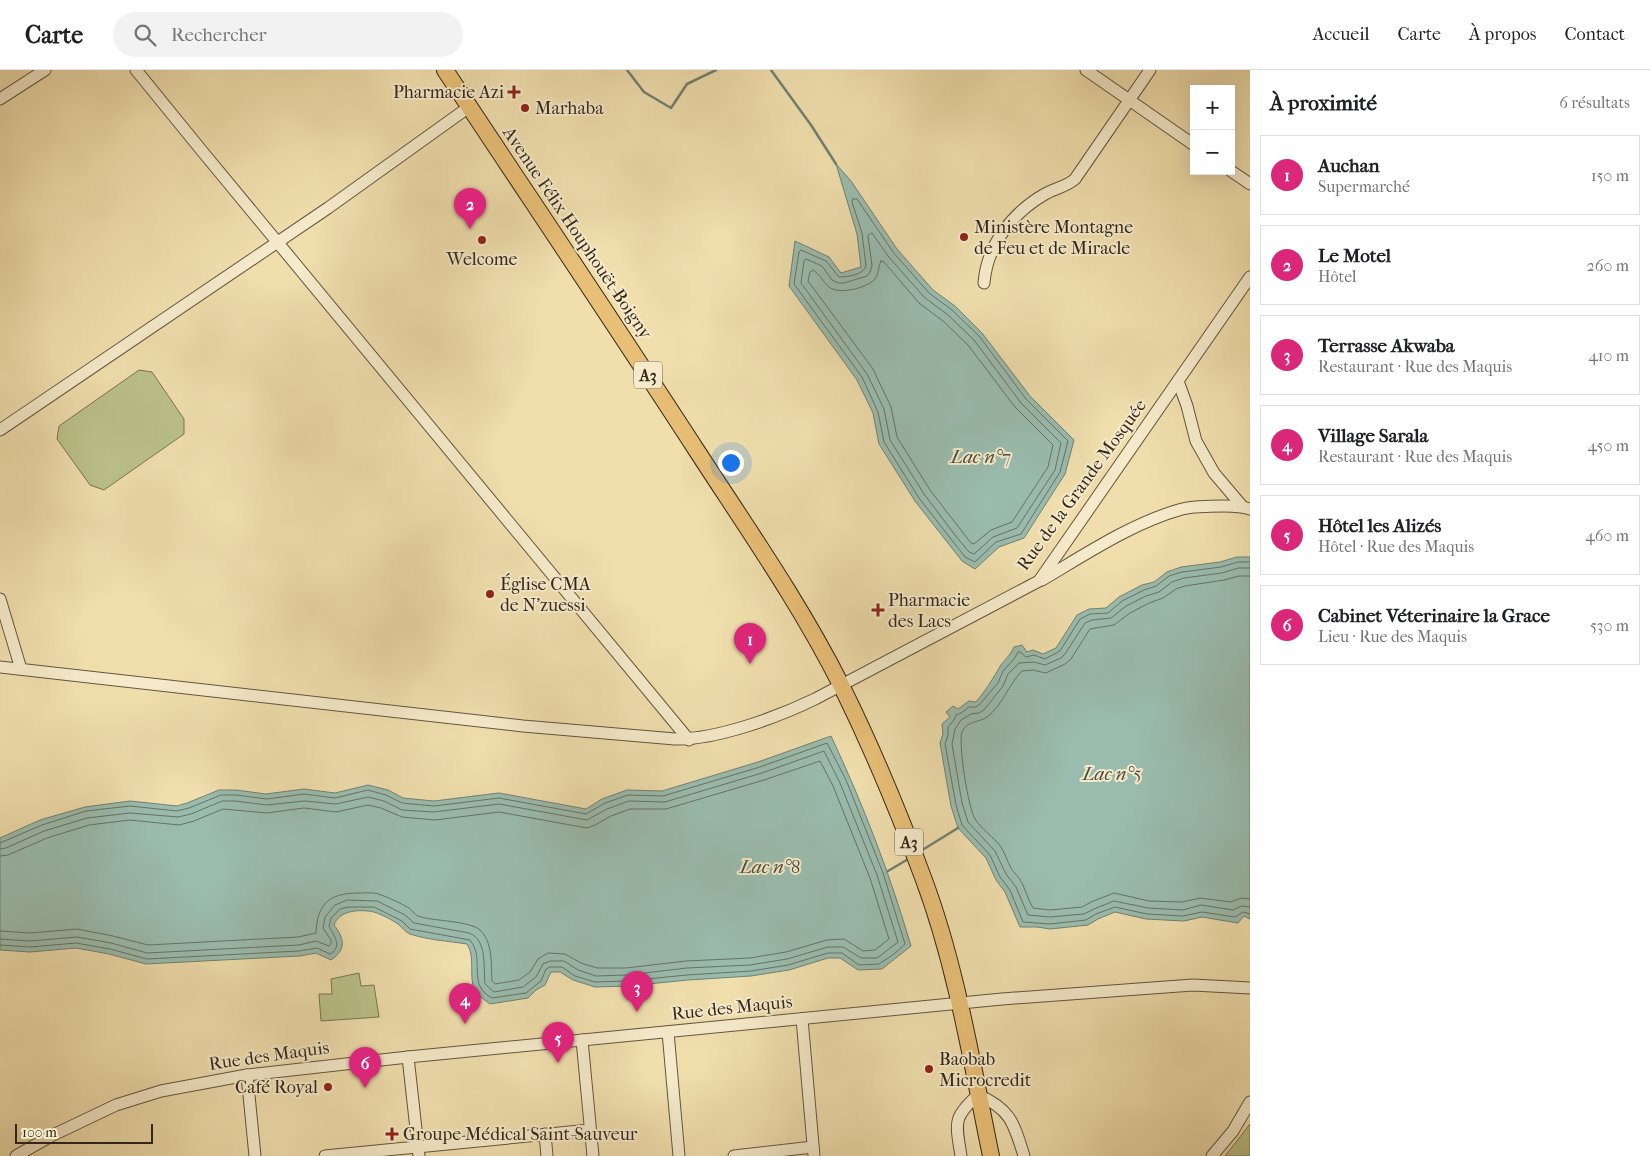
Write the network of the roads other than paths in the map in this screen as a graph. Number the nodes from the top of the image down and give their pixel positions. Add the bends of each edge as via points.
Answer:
1 (44, 70) edge
2 (136, 70) edge
3 (445, 70) edge
4 (1086, 70) edge
5 (1150, 70) edge
6 (0, 99) edge
7 (1130, 101) junction
8 (470, 107) junction
9 (1190, 142) edge
10 (1235, 174) edge
11 (1250, 184) edge
12 (278, 242) junction
13 (1250, 277) edge
14 (984, 283) dead end
15 (1178, 381) junction
16 (0, 430) edge
17 (1246, 508) edge
18 (1039, 582) junction
19 (0, 599) edge
20 (0, 667) edge
21 (21, 669) junction
22 (841, 686) junction
23 (689, 740) junction
24 (1250, 988) edge
25 (959, 1004) junction
26 (802, 1019) junction
27 (668, 1032) junction
28 (582, 1040) junction
29 (408, 1057) junction
30 (246, 1075) junction
31 (978, 1095) junction
32 (1250, 1102) edge
33 (590, 1130) junction
34 (546, 1134) junction
35 (418, 1152) edge
36 (813, 1152) edge
37 (16, 1156) edge
38 (254, 1156) edge
39 (325, 1156) edge
40 (547, 1156) edge
41 (593, 1156) edge
42 (679, 1156) edge
43 (734, 1156) edge
44 (961, 1156) edge
45 (990, 1156) edge
46 (1024, 1156) edge
47 (1212, 1156) edge

1 - 6 street
2 - 12 street
3 - 8 highway, Avenue Félix Houphouët-Boigny / A3
4 - 7 street
5 - 7 street
7 - 9 street
7 - 14 street via 1070,184 1036,199 1005,226 989,261
8 - 12 street
8 - 22 highway, Avenue Félix Houphouët-Boigny / A3 via 717,481 800,611
10 - 11 street
12 - 16 street
12 - 23 street
13 - 15 street, Rue de la Grande Mosquée
15 - 17 street via 1196,440 1214,473
15 - 18 street, Rue de la Grande Mosquée
17 - 18 street via 1208,506 1183,509 1160,517 1107,542
18 - 22 street, Rue de la Grande Mosquée
19 - 21 street
20 - 21 street, Rue de la Grande Mosquée
21 - 23 street, Rue de la Grande Mosquée via 523,726
22 - 23 street, Rue de la Grande Mosquée via 790,711
22 - 25 highway, Avenue Félix Houphouët-Boigny / A3 via 882,775 925,883
24 - 25 street, Rue des Maquis via 1192,985
25 - 26 street, Rue des Maquis
25 - 31 highway, Avenue Félix Houphouët-Boigny / A3
26 - 27 street, Rue des Maquis
26 - 36 street
27 - 28 street, Rue des Maquis
27 - 42 street
28 - 29 street, Rue des Maquis
28 - 33 street
29 - 30 street, Rue des Maquis
29 - 35 street
30 - 37 street, Rue des Maquis via 161,1091 116,1105
30 - 38 street
31 - 44 street via 965,1107 956,1125
31 - 45 highway, Avenue Félix Houphouët-Boigny / A3
31 - 46 street via 993,1101 1009,1116
32 - 47 street via 1233,1131
33 - 34 street
33 - 41 street
34 - 35 street
34 - 40 street
35 - 39 street
36 - 43 street

